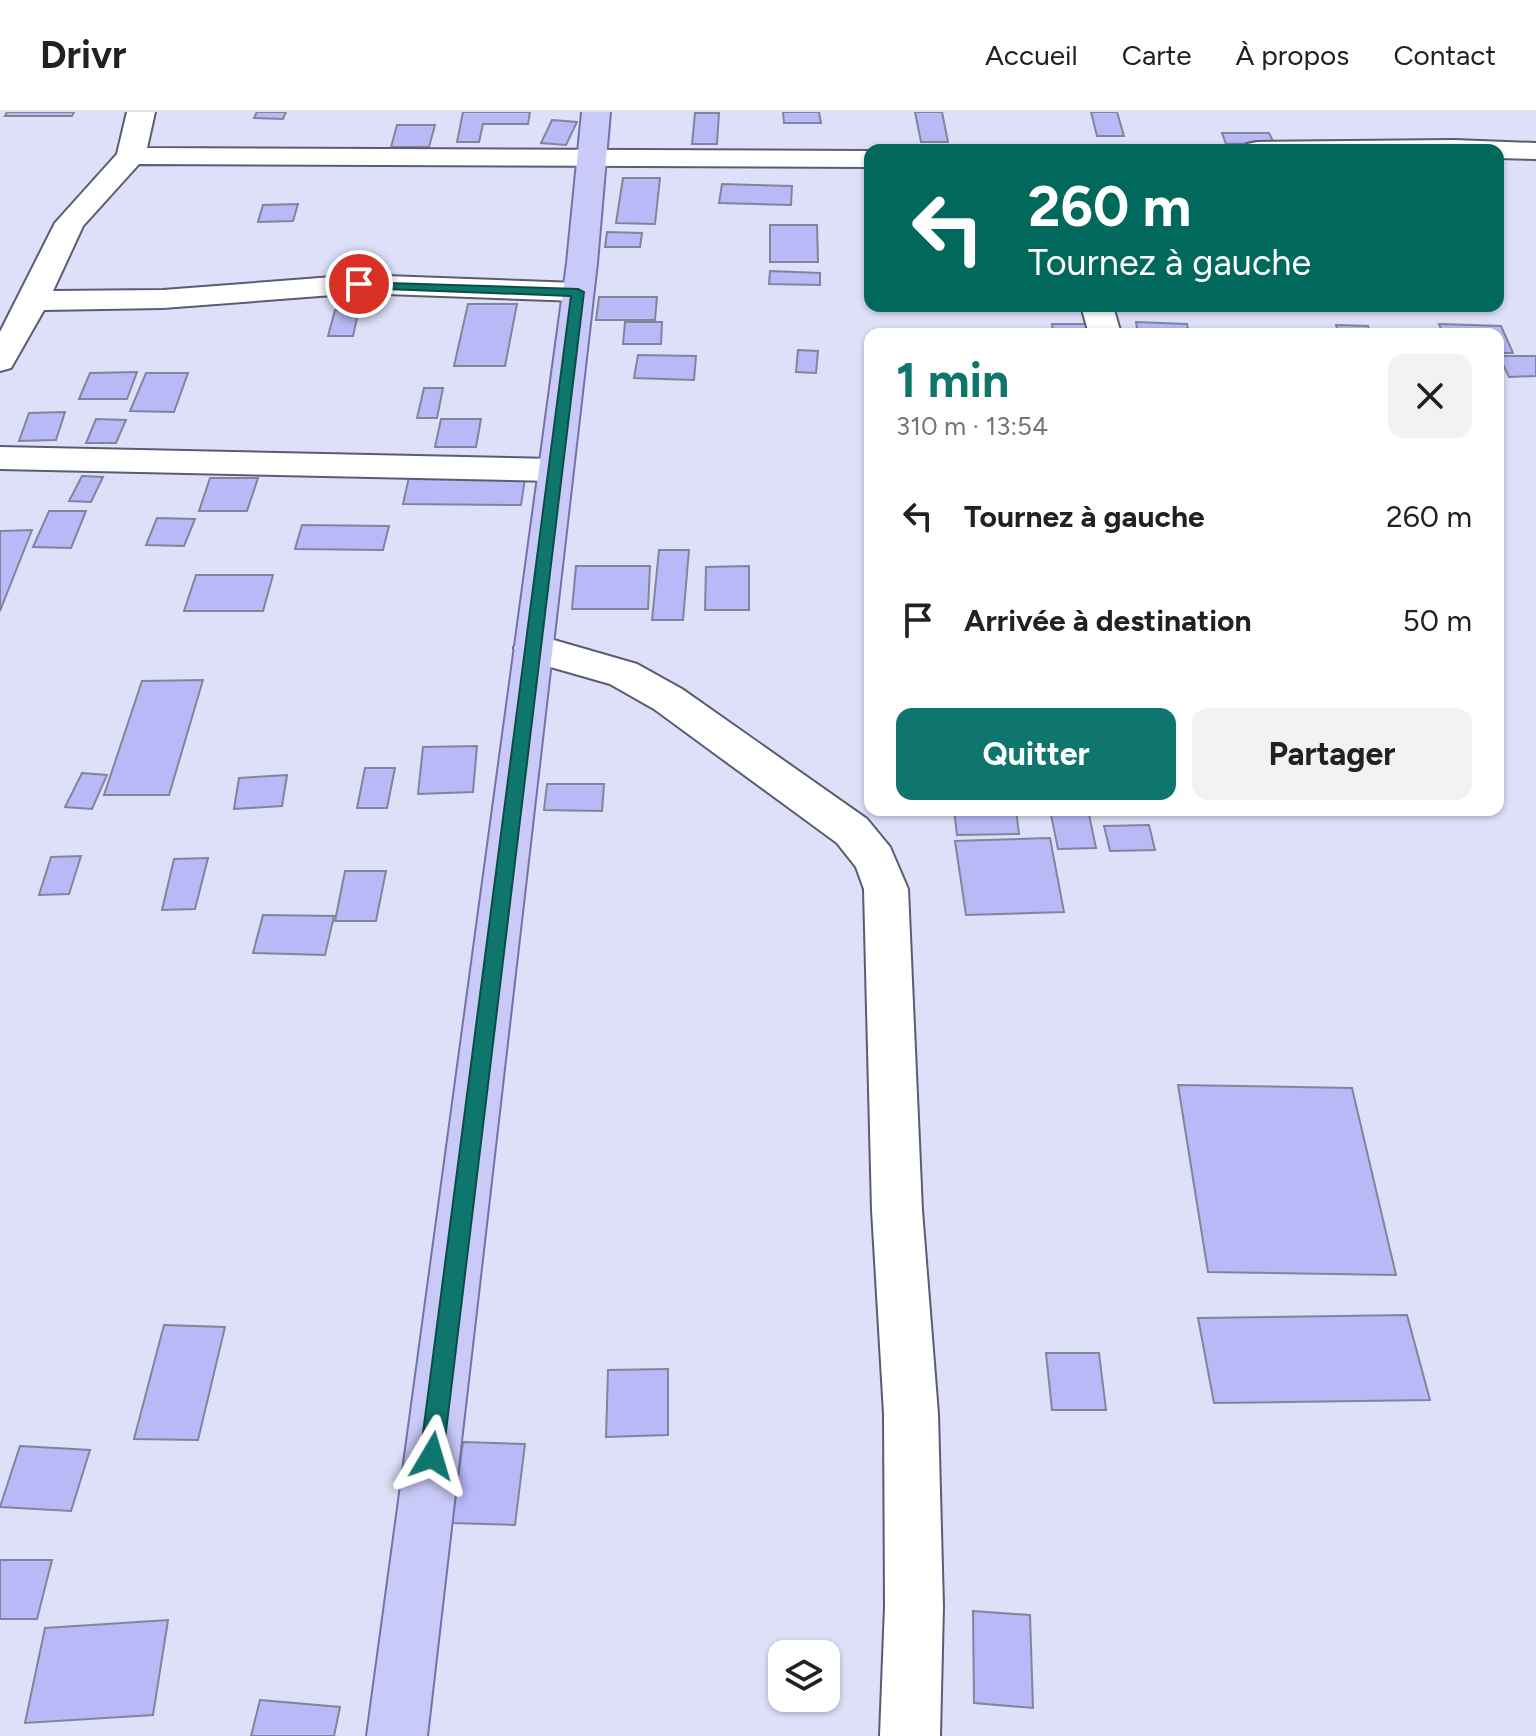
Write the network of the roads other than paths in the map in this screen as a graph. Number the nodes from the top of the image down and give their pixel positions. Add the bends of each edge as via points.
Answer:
1 (141, 112) edge
2 (596, 112) edge
3 (1504, 150) edge
4 (1536, 151) edge
5 (131, 156) junction
6 (590, 156) junction
7 (864, 159) edge
8 (578, 292) junction
9 (33, 301) junction
10 (0, 361) edge
11 (0, 458) edge
12 (555, 470) junction
13 (533, 648) junction
14 (397, 1736) edge
15 (910, 1736) edge

1 - 5 street
2 - 6 main road
3 - 4 street
5 - 6 street
5 - 9 street via 70,223
6 - 7 street
6 - 8 main road
8 - 9 street via 359,284 163,299
8 - 12 main road
9 - 10 street
11 - 12 street
12 - 13 main road
13 - 14 main road
13 - 15 street via 623,674 668,699 852,831 875,859 886,889 897,1210 911,1414

